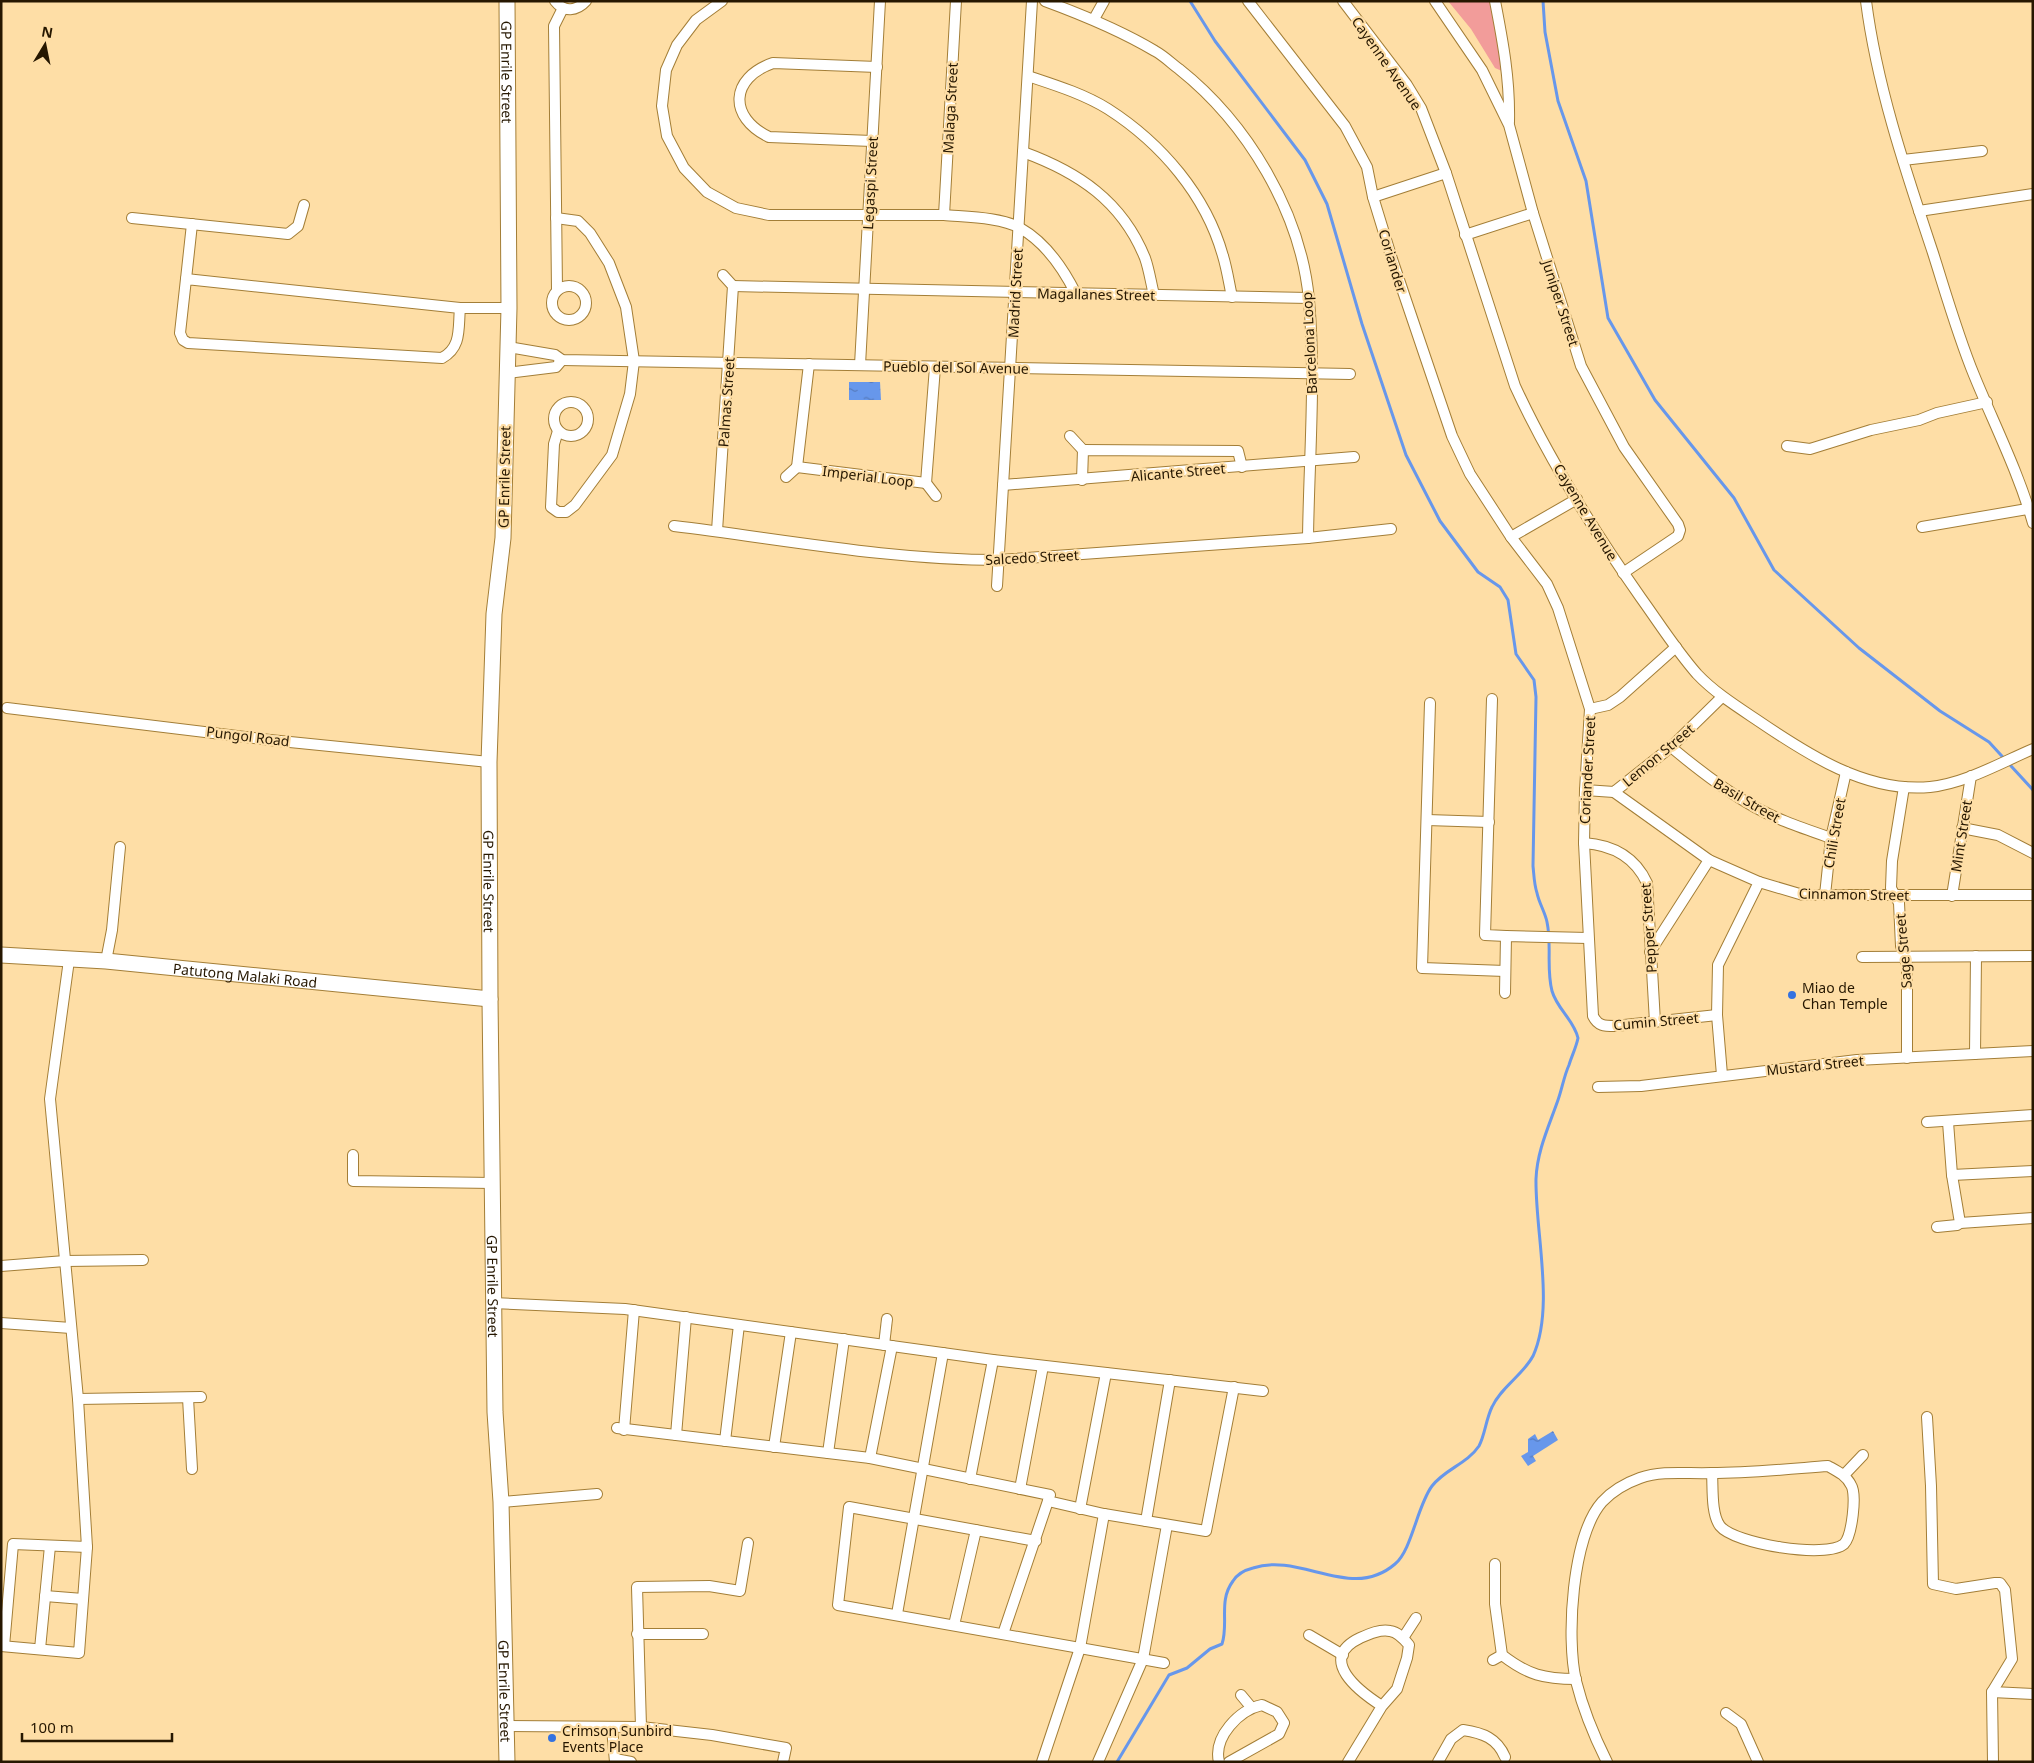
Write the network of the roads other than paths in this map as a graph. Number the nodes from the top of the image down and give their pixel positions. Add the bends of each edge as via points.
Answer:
1 (507, 1) edge
2 (586, 1) edge
3 (722, 1) edge
4 (880, 1) edge
5 (956, 1) edge
6 (1032, 1) edge
7 (1045, 1) edge
8 (1104, 1) edge
9 (1248, 1) edge
10 (1343, 1) edge
11 (1435, 1) edge
12 (1495, 1) edge
13 (1866, 1) edge
14 (559, 5) edge
15 (1094, 19) junction
16 (877, 67) junction
17 (1028, 76) junction
18 (1509, 125) junction
19 (872, 141) junction
20 (1982, 151) dead end
21 (1023, 152) junction
22 (1903, 160) junction
23 (1446, 173) junction
24 (2033, 194) edge
25 (1373, 197) junction
26 (304, 205) dead end
27 (1919, 211) junction
28 (1533, 213) junction
29 (944, 215) junction
30 (868, 216) junction
31 (132, 218) dead end
32 (556, 218) junction
33 (192, 224) junction
34 (1019, 227) junction
35 (1465, 235) junction
36 (723, 275) dead end
37 (186, 279) junction
38 (733, 286) junction
39 (864, 289) junction
40 (557, 290) dead end
41 (1015, 292) junction
42 (1076, 294) junction
43 (1154, 295) junction
44 (1232, 297) junction
45 (1309, 298) junction
46 (460, 308) junction
47 (510, 308) junction
48 (508, 347) junction
49 (562, 360) junction
50 (634, 361) junction
51 (729, 363) junction
52 (809, 364) junction
53 (860, 365) junction
54 (935, 366) junction
55 (1011, 368) junction
56 (506, 373) junction
57 (1312, 373) junction
58 (1350, 374) dead end
59 (1987, 402) junction
60 (558, 431) dead end
61 (1070, 436) dead end
62 (1787, 446) dead end
63 (1083, 450) junction
64 (1354, 457) dead end
65 (1309, 461) junction
66 (797, 467) junction
67 (1242, 467) junction
68 (786, 477) dead end
69 (1082, 480) junction
70 (926, 483) junction
71 (1003, 485) junction
72 (936, 496) dead end
73 (1577, 500) junction
74 (2031, 508) edge
75 (2033, 522) edge
76 (674, 526) dead end
77 (1922, 527) dead end
78 (1391, 529) dead end
79 (717, 532) junction
80 (1511, 537) junction
81 (1308, 538) junction
82 (998, 560) junction
83 (1623, 572) junction
84 (997, 586) dead end
85 (1676, 647) junction
86 (1722, 697) junction
87 (1492, 700) dead end
88 (1430, 703) dead end
89 (7, 708) dead end
90 (1590, 709) junction
91 (1671, 747) junction
92 (2030, 751) edge
93 (489, 762) junction
94 (1846, 772) junction
95 (1971, 776) junction
96 (1904, 787) junction
97 (1585, 790) junction
98 (1614, 792) junction
99 (1426, 820) junction
100 (1488, 822) junction
101 (1962, 828) junction
102 (1831, 838) junction
103 (1584, 843) junction
104 (120, 847) dead end
105 (2033, 854) edge
106 (1709, 860) junction
107 (1759, 882) junction
108 (1826, 894) junction
109 (1895, 895) junction
110 (2033, 895) edge
111 (1952, 896) junction
112 (1506, 936) junction
113 (1588, 938) junction
114 (1650, 952) junction
115 (1, 955) edge
116 (1903, 956) junction
117 (1976, 956) junction
118 (2033, 956) edge
119 (1862, 957) dead end
120 (69, 960) junction
121 (106, 961) junction
122 (1505, 971) junction
123 (1505, 993) dead end
124 (490, 998) junction
125 (1717, 1016) junction
126 (1655, 1022) junction
127 (1596, 1023) joint
128 (2033, 1051) edge
129 (1975, 1054) junction
130 (1907, 1058) junction
131 (1722, 1075) junction
132 (1598, 1086) dead end
133 (2033, 1116) edge
134 (1928, 1122) dead end
135 (1948, 1122) junction
136 (353, 1155) dead end
137 (2033, 1171) edge
138 (1952, 1176) junction
139 (493, 1183) junction
140 (2033, 1218) edge
141 (1960, 1223) junction
142 (1937, 1227) dead end
143 (143, 1260) dead end
144 (65, 1261) junction
145 (1, 1266) edge
146 (493, 1303) junction
147 (634, 1310) junction
148 (686, 1317) junction
149 (886, 1319) dead end
150 (1, 1322) edge
151 (739, 1325) junction
152 (71, 1328) junction
153 (791, 1332) junction
154 (844, 1339) junction
155 (888, 1345) junction
156 (943, 1353) junction
157 (993, 1360) junction
158 (1043, 1366) junction
159 (1106, 1373) junction
160 (1170, 1380) junction
161 (1234, 1387) junction
162 (1263, 1391) dead end
163 (201, 1397) dead end
164 (188, 1398) junction
165 (78, 1400) junction
166 (1927, 1417) dead end
167 (676, 1435) junction
168 (725, 1441) junction
169 (774, 1447) junction
170 (828, 1453) junction
171 (1864, 1454) dead end
172 (870, 1458) junction
173 (192, 1469) dead end
174 (921, 1469) junction
175 (1712, 1473) junction
176 (1844, 1475) junction
177 (970, 1479) junction
178 (1020, 1489) junction
179 (597, 1494) dead end
180 (1048, 1501) junction
181 (501, 1502) junction
182 (1080, 1509) junction
183 (1104, 1514) junction
184 (912, 1518) junction
185 (1146, 1521) junction
186 (1167, 1525) junction
187 (976, 1530) junction
188 (1036, 1541) junction
189 (748, 1543) dead end
190 (50, 1546) junction
191 (87, 1547) junction
192 (1496, 1564) dead end
193 (45, 1596) junction
194 (83, 1598) junction
195 (4, 1600) edge
196 (897, 1614) junction
197 (1416, 1618) dead end
198 (954, 1624) junction
199 (637, 1634) junction
200 (703, 1634) dead end
201 (1003, 1634) junction
202 (1309, 1635) dead end
203 (1403, 1638) junction
204 (3, 1646) edge
205 (1080, 1648) junction
206 (40, 1650) junction
207 (1343, 1655) junction
208 (1502, 1655) junction
209 (1143, 1659) junction
210 (1493, 1660) dead end
211 (1164, 1663) dead end
212 (1576, 1679) junction
213 (1992, 1692) junction
214 (2033, 1694) edge
215 (1241, 1695) dead end
216 (1382, 1706) junction
217 (1251, 1707) junction
218 (1726, 1712) dead end
219 (506, 1726) junction
220 (641, 1727) junction
221 (612, 1728) junction
222 (1508, 1759) edge
223 (615, 1760) edge
224 (507, 1762) edge
225 (631, 1762) edge
226 (783, 1762) edge
227 (1042, 1762) edge
228 (1098, 1762) edge
229 (1219, 1762) edge
230 (1228, 1762) edge
231 (1348, 1762) edge
232 (1438, 1762) edge
233 (1607, 1762) edge
234 (1758, 1762) edge
235 (1993, 1762) edge

1 - 47 street, GP Enrile Street
2 - 14 street via 575,10
3 - 30 street via 696,20 677,45 666,70 662,106 667,136 684,168 707,192 736,208 769,215
4 - 16 street, Legaspi Street
5 - 29 street, Malaga Street
6 - 17 street, Madrid Street
7 - 15 street, Barcelona Loop
8 - 15 street
9 - 25 street, Coriander via 1345,126 1367,167
10 - 23 street, Cayenne Avenue via 1421,108
11 - 18 street, Juniper Street via 1482,70
12 - 18 street via 1507,62
13 - 22 street via 1870,32
14 - 32 street via 554,26
15 - 45 street, Barcelona Loop via 1157,52 1204,89 1242,132 1276,187 1296,241
16 - 19 street, Legaspi Street
16 - 19 street via 773,63 758,68 748,77 739,102 742,115 753,129 769,137
17 - 21 street, Madrid Street
17 - 44 street via 1107,108 1146,136 1179,171 1205,211 1223,255
18 - 28 street, Juniper Street
19 - 30 street, Legaspi Street
20 - 22 street
21 - 34 street, Madrid Street
21 - 43 street via 1056,164 1094,188 1124,219 1145,258
22 - 27 street
23 - 25 street
23 - 35 street, Cayenne Avenue
24 - 27 street
25 - 80 street, Coriander via 1452,436 1470,474
26 - 33 street via 298,226 288,234
27 - 59 street via 1967,356
28 - 35 street
28 - 83 street, Juniper Street via 1581,366 1624,446 1680,530 1671,542
29 - 30 street
29 - 34 street
30 - 39 street, Legaspi Street
31 - 33 street
32 - 40 street
32 - 50 street via 578,221 590,232 609,263 626,307
33 - 37 street
34 - 41 street, Madrid Street
34 - 42 street via 1045,247 1068,277
35 - 73 street, Cayenne Avenue via 1515,386
36 - 38 street
37 - 46 street
37 - 46 street via 180,333 188,343 442,358 452,352 457,340
38 - 39 street, Magallanes Street
38 - 51 street, Palmas Street
39 - 41 street, Magallanes Street
39 - 53 street, Legaspi Street
41 - 42 street, Magallanes Street
41 - 55 street, Madrid Street
42 - 43 street, Magallanes Street
43 - 44 street, Magallanes Street
44 - 45 street, Magallanes Street
45 - 57 street, Barcelona Loop
46 - 47 street
47 - 48 street, GP Enrile Street
48 - 49 street, Pueblo del Sol Avenue via 555,355
48 - 56 street, GP Enrile Street
49 - 50 street, Pueblo del Sol Avenue
49 - 56 street, Pueblo del Sol Avenue via 556,367
50 - 51 street, Pueblo del Sol Avenue
50 - 60 street via 630,394 612,455 576,505 566,512 558,512 551,507 554,444
51 - 52 street, Pueblo del Sol Avenue
51 - 79 street, Palmas Street
52 - 53 street, Pueblo del Sol Avenue
52 - 66 street
53 - 54 street, Pueblo del Sol Avenue
54 - 55 street, Pueblo del Sol Avenue
54 - 70 street, Imperial Loop
55 - 57 street, Pueblo del Sol Avenue
55 - 71 street, Madrid Street
56 - 93 street, GP Enrile Street via 503,538 494,614
57 - 58 street, Pueblo del Sol Avenue
57 - 65 street, Barcelona Loop
59 - 62 street via 1871,430 1810,449
59 - 74 street
61 - 63 street
63 - 67 street via 1238,451
63 - 69 street
64 - 65 street, Alicante Street
65 - 67 street, Alicante Street
65 - 81 street, Barcelona Loop
66 - 68 street
66 - 70 street, Imperial Loop
67 - 69 street, Alicante Street
69 - 71 street, Alicante Street
70 - 72 street
71 - 82 street, Madrid Street
73 - 80 street
73 - 83 street, Cayenne Avenue
74 - 75 street
74 - 77 street
76 - 79 street, Salcedo Street
78 - 81 street, Salcedo Street
79 - 82 street, Salcedo Street via 890,555
80 - 90 street, Coriander Street via 1547,584 1558,608
81 - 82 street, Salcedo Street
82 - 84 street, Madrid Street
83 - 85 street, Cayenne Avenue
85 - 86 street, Cayenne Avenue
85 - 90 street via 1620,697 1608,705
86 - 91 street, Lemon Street
86 - 94 street, Cayenne Avenue via 1815,757
87 - 100 street
88 - 99 street
89 - 93 street, Pungol Road via 270,740
90 - 97 street, Coriander Street
91 - 98 street, Lemon Street
91 - 102 street, Basil Street via 1747,803 1788,823
92 - 95 street, Cayenne Avenue
93 - 124 street, GP Enrile Street
94 - 96 street, Cayenne Avenue via 1870,781
94 - 102 street, Chili Street
95 - 96 street, Cayenne Avenue via 1930,787
95 - 101 street, Mint Street
96 - 109 street, Sage Street via 1892,861 1891,888
97 - 98 street, Lemon Street
97 - 103 street, Coriander Street
98 - 106 street, Cinnamon Street
99 - 100 street
99 - 122 street via 1422,968
100 - 112 street via 1485,935
101 - 105 street via 1998,835
101 - 111 street, Mint Street
102 - 108 street, Chili Street
103 - 113 street, Coriander Street
103 - 114 street, Pepper Street via 1618,851 1644,876
104 - 121 street
106 - 107 street, Cinnamon Street
106 - 114 street
107 - 108 street, Cinnamon Street via 1803,895
107 - 125 street via 1718,965
108 - 109 street, Cinnamon Street
109 - 111 street, Cinnamon Street
109 - 116 street, Sage Street via 1899,903
110 - 111 street, Cinnamon Street
112 - 113 street
112 - 122 street
113 - 127 street, Coriander Street
114 - 126 street, Pepper Street
115 - 120 street, Patutong Malaki Road
116 - 117 street
116 - 119 street
116 - 130 street, Sage Street via 1907,965
117 - 118 street
117 - 129 street
120 - 121 street, Patutong Malaki Road
120 - 144 street via 50,1098
121 - 124 street, Patutong Malaki Road
122 - 123 street
124 - 139 street, GP Enrile Street
125 - 126 street, Cumin Street
125 - 131 street
126 - 127 street, Cumin Street via 1615,1026
128 - 129 street, Mustard Street
129 - 130 street, Mustard Street
130 - 131 street, Mustard Street via 1856,1060
131 - 132 street, Mustard Street via 1641,1086
133 - 135 street
134 - 135 street
135 - 138 street
136 - 139 street via 354,1181
137 - 138 street
138 - 141 street
139 - 146 street, GP Enrile Street
140 - 141 street
141 - 142 street
143 - 144 street
144 - 145 street
144 - 152 street
146 - 147 street
146 - 181 street, GP Enrile Street
147 - 148 street
147 - 167 street via 620,1429
148 - 151 street
148 - 167 street
149 - 155 street
150 - 152 street
151 - 153 street
151 - 168 street
152 - 165 street
153 - 154 street
153 - 169 street
154 - 155 street
154 - 170 street
155 - 156 street
155 - 172 street
156 - 157 street
156 - 174 street
157 - 158 street
157 - 177 street
158 - 159 street
158 - 178 street
159 - 160 street
159 - 182 street
160 - 161 street
160 - 185 street
161 - 162 street
161 - 186 street via 1206,1531
163 - 164 street
164 - 165 street
164 - 173 street
165 - 191 street
166 - 213 street via 1933,1584 1956,1589 1995,1583 2005,1590 2012,1659
167 - 168 street
168 - 169 street
169 - 170 street
170 - 172 street
171 - 176 street
172 - 174 street
174 - 177 street
174 - 184 street
175 - 176 street via 1828,1466
175 - 176 street via 1716,1517 1726,1532 1745,1540 1800,1550 1833,1550 1845,1543 1852,1526 1853,1487
175 - 212 street via 1652,1474 1621,1486 1602,1502 1589,1522 1578,1554 1572,1606
177 - 178 street
178 - 180 street via 1050,1495
179 - 181 street
180 - 182 street
180 - 188 street
181 - 219 street, GP Enrile Street
182 - 183 street
183 - 185 street
183 - 205 street
184 - 187 street
184 - 196 street
184 - 196 street via 848,1507 838,1605
185 - 186 street
186 - 209 street
187 - 188 street
187 - 198 street
188 - 201 street
189 - 199 street via 740,1591 709,1586 637,1587
190 - 191 street
190 - 193 street
190 - 195 street via 13,1544
191 - 194 street
192 - 208 street via 1495,1604
193 - 194 street
193 - 206 street
194 - 206 street via 79,1653
195 - 204 street
196 - 198 street
197 - 203 street
198 - 201 street
199 - 200 street
199 - 220 street
201 - 205 street
202 - 207 street
203 - 207 street via 1391,1631 1373,1632 1345,1648
203 - 216 street via 1409,1645 1407,1658 1397,1689
204 - 206 street
205 - 209 street
205 - 227 street
207 - 216 street via 1343,1668 1350,1682
208 - 210 street
208 - 212 street via 1534,1675 1547,1679
209 - 211 street
209 - 228 street
212 - 233 street via 1592,1732
213 - 214 street
213 - 235 street
215 - 217 street
216 - 231 street
217 - 229 street via 1242,1712 1219,1742
217 - 230 street via 1262,1705 1277,1712 1284,1723 1279,1734
218 - 234 street via 1741,1724
219 - 221 street
219 - 224 street, GP Enrile Street
220 - 221 street
220 - 226 street via 786,1748
221 - 223 street
222 - 232 street via 1500,1746 1481,1733 1463,1730 1451,1739
223 - 225 street

